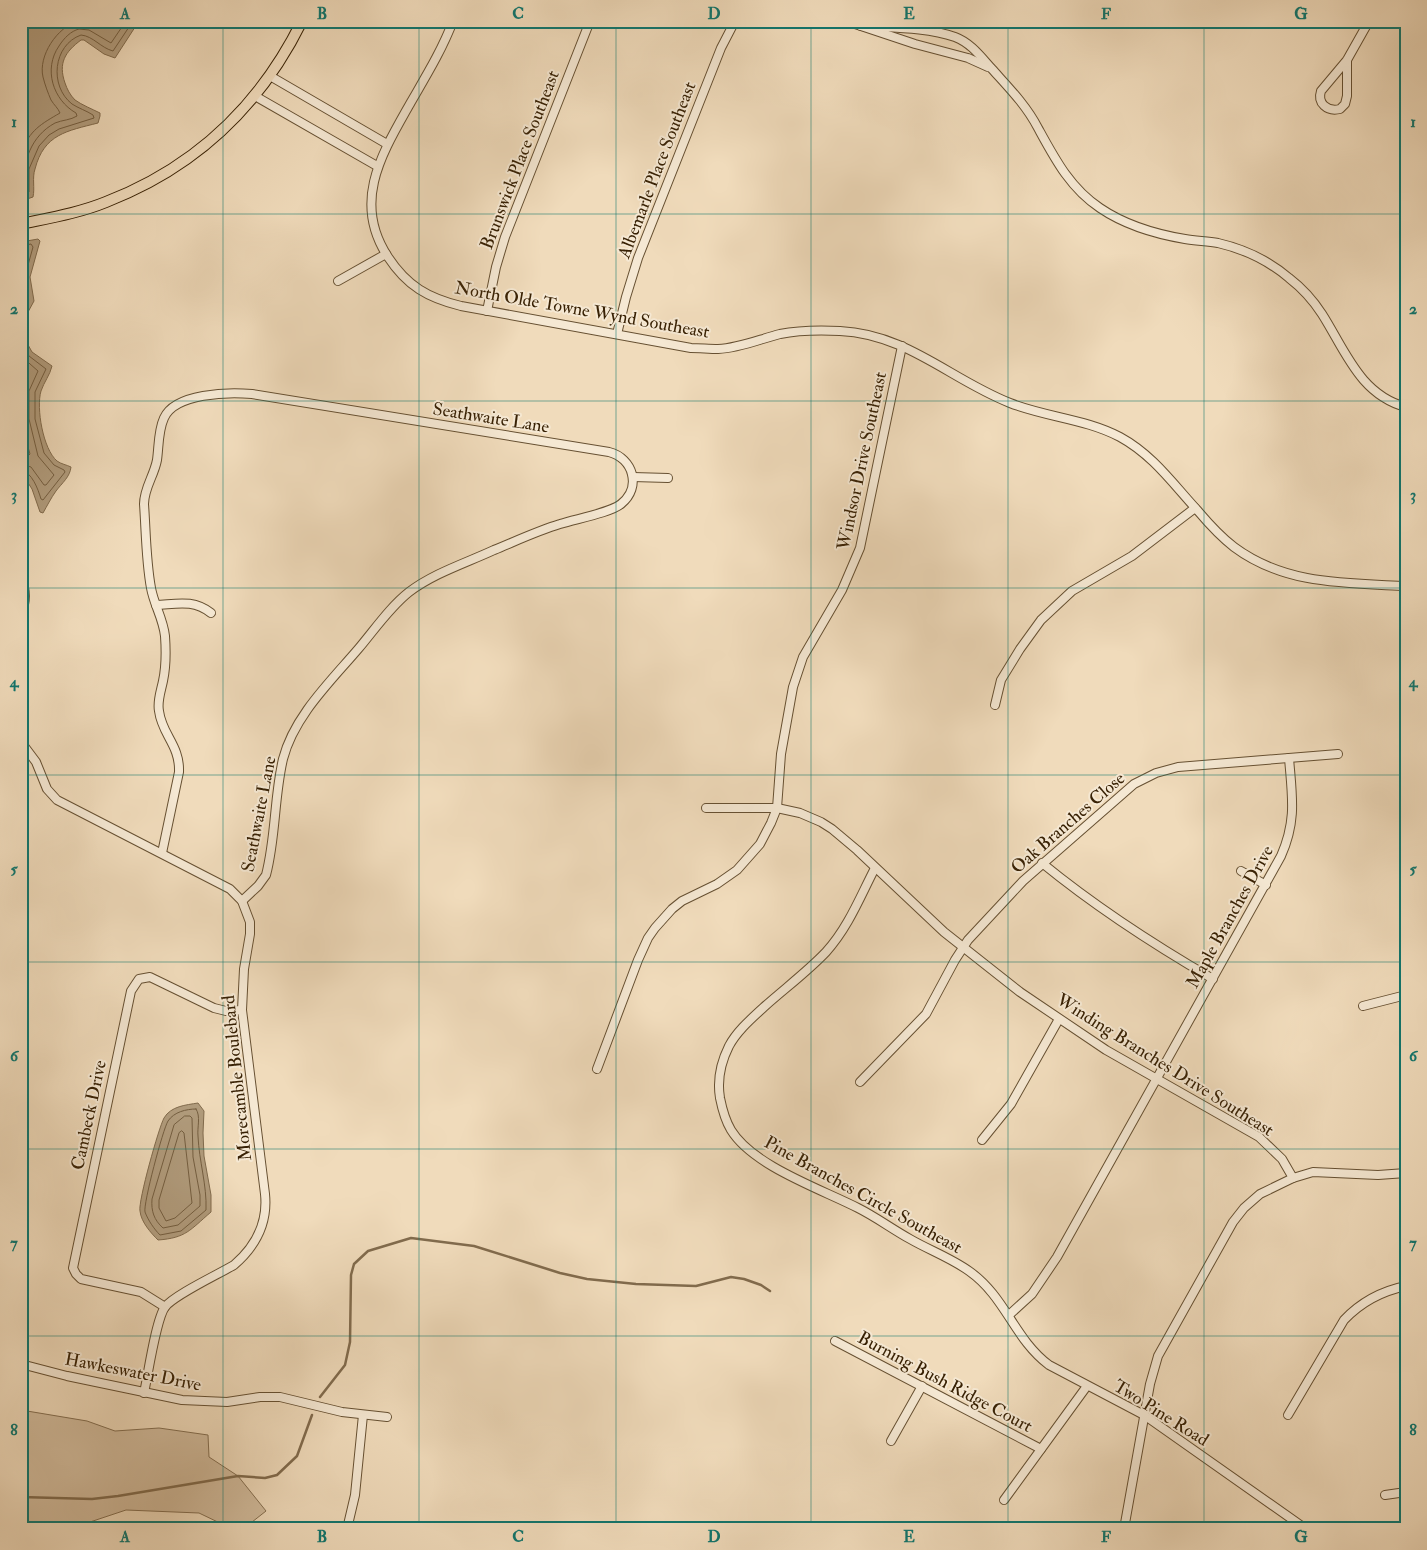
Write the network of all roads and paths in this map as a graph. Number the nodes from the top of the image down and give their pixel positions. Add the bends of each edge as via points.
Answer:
1 (302, 21) edge
2 (453, 21) edge
3 (590, 21) edge
4 (735, 21) edge
5 (846, 21) edge
6 (1370, 21) edge
7 (861, 26) junction
8 (1347, 60) junction
9 (992, 69) junction
10 (270, 76) junction
11 (255, 96) junction
12 (387, 144) junction
13 (377, 166) junction
14 (21, 224) edge
15 (386, 254) junction
16 (338, 281) dead end
17 (487, 311) junction
18 (618, 334) junction
19 (902, 346) junction
20 (1406, 407) edge
21 (633, 477) junction
22 (668, 478) dead end
23 (1195, 508) junction
24 (21, 577) edge
25 (1406, 586) edge
26 (156, 605) junction
27 (211, 612) dead end
28 (21, 613) edge
29 (994, 705) dead end
30 (21, 742) edge
31 (1338, 754) dead end
32 (1289, 758) junction
33 (706, 808) dead end
34 (776, 808) junction
35 (162, 853) junction
36 (1042, 863) junction
37 (875, 868) junction
38 (1240, 871) dead end
39 (1266, 885) junction
40 (242, 901) junction
41 (963, 947) junction
42 (1213, 979) junction
43 (1406, 995) edge
44 (1363, 1006) dead end
45 (242, 1010) junction
46 (1059, 1019) junction
47 (597, 1069) dead end
48 (1156, 1079) junction
49 (860, 1082) dead end
50 (982, 1140) dead end
51 (1406, 1173) edge
52 (1292, 1178) junction
53 (1406, 1286) edge
54 (165, 1307) junction
55 (1009, 1315) junction
56 (835, 1341) dead end
57 (21, 1364) edge
58 (922, 1386) junction
59 (1088, 1386) junction
60 (144, 1392) junction
61 (363, 1415) junction
62 (1144, 1415) junction
63 (1288, 1416) dead end
64 (387, 1417) dead end
65 (891, 1441) dead end
66 (1041, 1449) junction
67 (1406, 1492) edge
68 (1385, 1495) dead end
69 (1004, 1500) dead end
70 (347, 1529) edge
71 (1124, 1529) edge
72 (1306, 1529) edge

1 - 10 main road
2 - 12 street, North Olde Towne Wynd Southeast via 433,64
3 - 17 street, Brunswick Place Southeast via 505,237
4 - 18 street, Albemarle Place Southeast via 721,48 638,258
5 - 7 street
6 - 8 street
7 - 9 street via 968,58
7 - 9 street via 914,30 955,38 970,46
8 - 8 street via 1321,91 1320,98 1328,109 1340,109 1346,100
9 - 20 street via 1025,107 1067,178 1093,203 1137,227 1173,237 1229,246 1276,268 1311,299 1347,359 1365,382 1387,400
10 - 11 main road
10 - 12 street
11 - 13 street
11 - 14 main road via 208,145 162,175 105,203
12 - 13 street, North Olde Towne Wynd Southeast
13 - 15 street, North Olde Towne Wynd Southeast via 371,206 375,229
15 - 16 street
15 - 17 street, North Olde Towne Wynd Southeast via 402,275 422,292 444,302
17 - 18 street, North Olde Towne Wynd Southeast
18 - 19 street, North Olde Towne Wynd Southeast via 719,349 782,334 830,330 869,335
19 - 23 street, North Olde Towne Wynd Southeast via 1008,402 1120,437 1154,462
19 - 34 street, Windsor Drive Southeast via 860,548 846,583 806,651 793,686 781,754
21 - 22 street
21 - 26 street, Seathwaite Lane via 628,463 609,452 252,394 191,398 175,404 164,417 156,462 144,497 151,587
21 - 40 street, Seathwaite Lane via 623,503 534,533 445,571 409,592 387,614 313,703 290,739 280,774 266,875
23 - 25 street, North Olde Towne Wynd Southeast via 1234,547 1279,572 1324,582
23 - 29 street via 1132,556 1072,591 1041,620 1001,680
24 - 28 street via 25,594
26 - 27 street via 191,603
26 - 35 street, Seathwaite Lane via 163,625 165,647 159,711 179,763
30 - 35 street via 36,762 47,789 57,800
31 - 32 street, Oak Branches Close
32 - 36 street, Oak Branches Close via 1178,767 1144,778
32 - 39 street, Maple Branches Drive via 1293,808 1291,832
33 - 34 street, Winding Branches Drive Southeast
34 - 37 street, Winding Branches Drive Southeast via 821,822
34 - 47 street, Windsor Drive Southeast via 760,844 746,863 728,877 682,901 648,938
35 - 40 street via 230,889
36 - 41 street, Oak Branches Close
36 - 42 street via 1114,919
37 - 41 street, Winding Branches Drive Southeast
37 - 55 street, Pine Branches Circle Southeast via 839,936 825,953 734,1038 726,1053 719,1082 722,1106 731,1130 757,1156 956,1263 991,1289
38 - 39 street
39 - 42 street, Maple Branches Drive
40 - 45 street, Morecamble Boulebard via 250,928
41 - 46 street, Winding Branches Drive Southeast
41 - 49 street, Oak Branches Close via 926,1014
42 - 48 street, Maple Branches Drive
43 - 44 street
45 - 54 street, Morecamble Boulebard via 265,1194 263,1224 254,1244 242,1259
45 - 54 street, Cambeck Drive via 214,1008 150,977 139,979 131,991 73,1268 81,1279 141,1292
46 - 48 street, Winding Branches Drive Southeast
46 - 50 street via 1018,1092
48 - 52 street, Winding Branches Drive Southeast via 1259,1137 1282,1159
48 - 55 street via 1048,1271 1032,1294
51 - 52 street via 1313,1172
52 - 62 street via 1260,1194 1233,1222 1158,1356
53 - 63 street via 1391,1289 1356,1307 1344,1320
54 - 60 street
55 - 59 street, Two Pine Road via 1040,1359
56 - 58 street, Burning Bush Ridge Court
57 - 60 street, Hawkeswater Drive
58 - 65 street
58 - 66 street, Burning Bush Ridge Court
59 - 62 street, Two Pine Road
59 - 66 street
60 - 61 street, Hawkeswater Drive via 182,1400 217,1402 280,1397
61 - 64 street, Hawkeswater Drive
61 - 70 street
62 - 71 street
62 - 72 street, Two Pine Road
66 - 69 street
67 - 68 street

